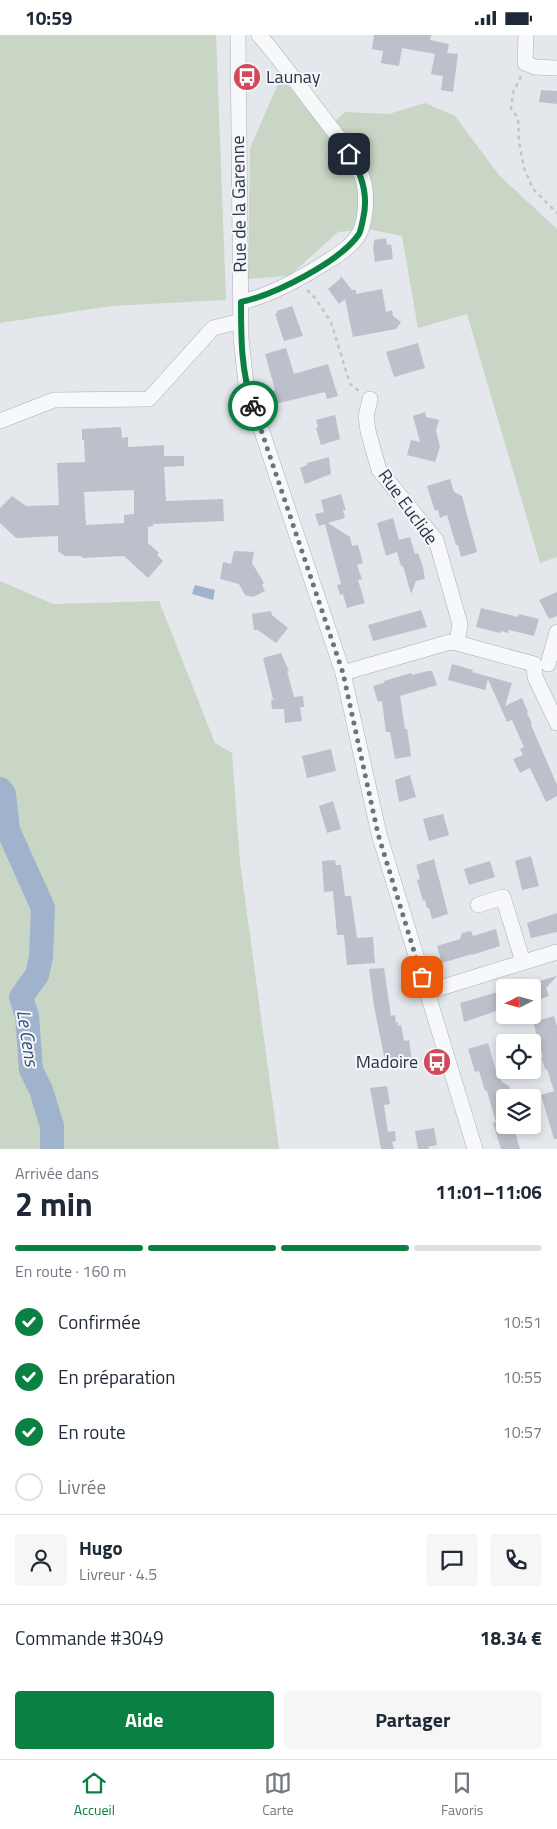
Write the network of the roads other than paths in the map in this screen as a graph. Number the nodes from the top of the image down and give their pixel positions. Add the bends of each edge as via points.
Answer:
1 (238, 35) edge
2 (259, 35) edge
3 (526, 35) edge
4 (557, 69) edge
5 (241, 302) junction
6 (241, 321) junction
7 (370, 399) road end
8 (0, 421) edge
9 (557, 632) edge
10 (456, 643) junction
11 (547, 665) edge
12 (343, 673) junction
13 (557, 723) edge
14 (478, 905) dead end
15 (557, 953) edge
16 (524, 962) junction
17 (426, 992) junction
18 (475, 1149) edge

1 - 5 street, Rue de la Garenne
2 - 5 street via 357,167 364,184 366,209 360,233 342,253 297,281
3 - 4 street via 525,63
5 - 6 street, Rue de la Garenne
6 - 8 street via 213,328 149,399 54,400
6 - 12 street, Rue de la Garenne via 246,385
7 - 10 street, Rue Euclide via 366,423 379,470 436,540 460,625
9 - 11 street
10 - 11 street
10 - 12 street via 450,642
11 - 13 street via 535,677
12 - 17 street, Rue de la Garenne via 378,834
14 - 16 street via 503,897
15 - 16 street
16 - 17 street
17 - 18 street, Rue de la Garenne

